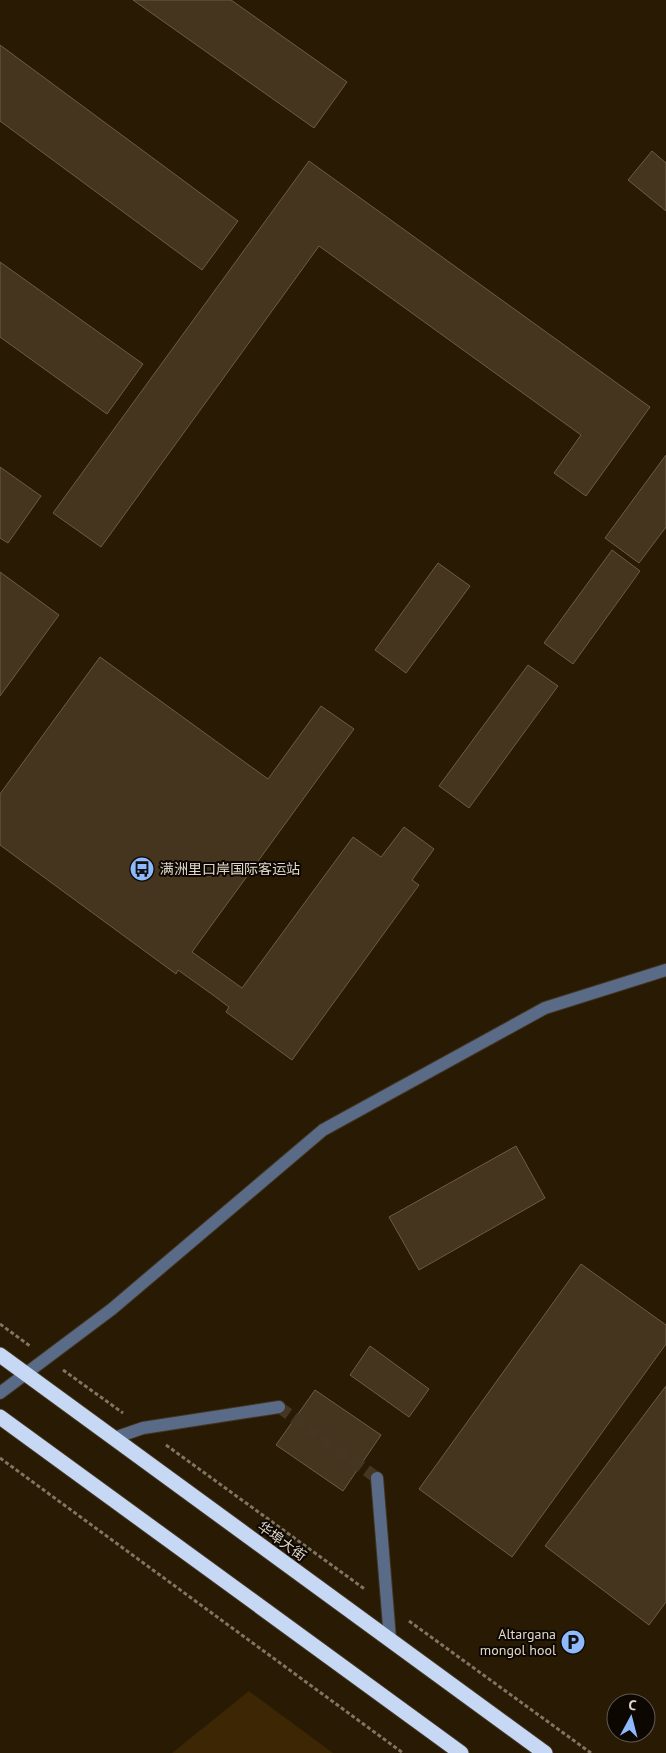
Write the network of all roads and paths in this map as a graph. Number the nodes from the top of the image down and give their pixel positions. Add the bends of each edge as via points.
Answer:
1 (666, 970) edge
2 (0, 1324) edge
3 (0, 1355) edge
4 (46, 1358) junction
5 (26, 1374) junction
6 (0, 1394) edge
7 (279, 1407) tunnel mouth
8 (0, 1417) edge
9 (143, 1428) junction
10 (114, 1438) junction
11 (0, 1458) edge
12 (377, 1478) dead end
13 (388, 1606) junction
14 (390, 1639) junction
15 (404, 1753) edge
16 (461, 1753) edge
17 (545, 1753) edge
18 (591, 1753) edge

1 - 4 street via 545,1008 323,1130 112,1310
2 - 4 path
3 - 5 highway, 华埠大街
4 - 5 street
4 - 9 path
5 - 6 street
5 - 10 highway, 华埠大街
7 - 9 street
8 - 16 highway
9 - 10 street
9 - 13 path
10 - 14 highway, 华埠大街
11 - 15 path
12 - 13 street
13 - 14 street
13 - 18 path
14 - 17 highway, 华埠大街

